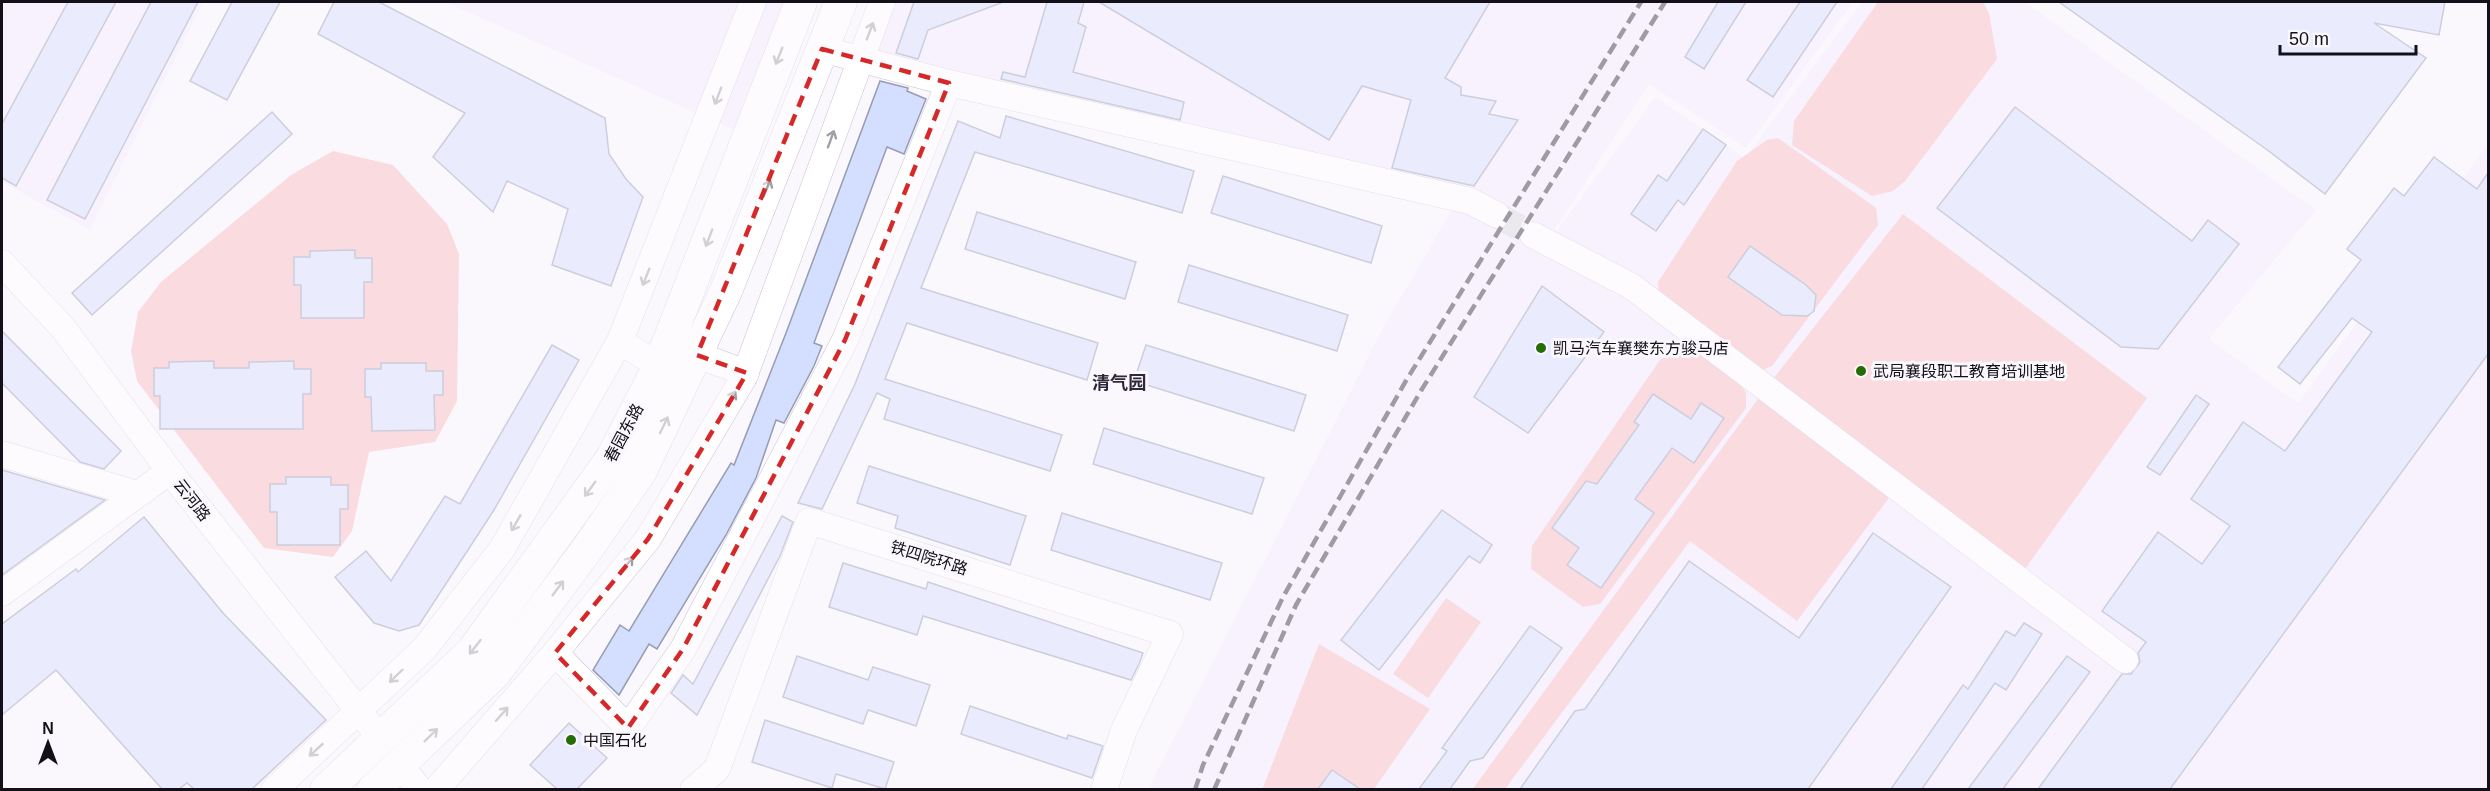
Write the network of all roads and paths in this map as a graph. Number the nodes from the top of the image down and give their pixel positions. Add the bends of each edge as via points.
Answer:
1 (753, 2) edge
2 (801, 2) edge
3 (841, 2) edge
4 (882, 2) edge
5 (822, 49) junction
6 (859, 61) junction
7 (950, 83) junction
8 (1497, 215) tunnel mouth
9 (1533, 235) tunnel mouth
10 (2, 263) edge
11 (620, 341) junction
12 (697, 355) junction
13 (659, 366) junction
14 (746, 373) junction
15 (2, 454) edge
16 (170, 471) junction
17 (138, 494) junction
18 (2, 593) edge
19 (555, 653) junction
20 (2125, 660) dead end
21 (359, 711) junction
22 (381, 739) junction
23 (400, 765) junction
24 (273, 789) edge
25 (326, 789) edge
26 (373, 789) edge
27 (420, 789) edge
28 (436, 789) edge
29 (693, 789) edge
30 (1104, 789) edge

1 -> 11 street
2 -> 13 main road, 春园东路
3 - 5 main road, 春园东路
6 -> 4 street
5 - 6 street
12 -> 5 main road, 春园东路
6 - 7 street
14 -> 6 street
7 - 8 street via 1470,201
7 - 19 street via 845,340 683,649 628,728
9 - 20 street via 1631,286
10 - 16 street, 云河路 via 63,328
11 - 13 street
11 -> 21 street via 501,549 424,650
12 - 14 street
23 -> 12 main road, 春园东路 via 495,673 588,548 641,471
13 -> 22 main road, 春园东路 via 612,458 472,652
19 -> 14 street via 648,539
15 - 17 street
16 - 17 street
16 - 21 street, 云河路
17 - 18 street
28 -> 19 street
21 - 22 street, 云河路
21 -> 24 street
22 - 25 main road, 春园东路
23 - 26 main road, 春园东路
23 - 27 street
29 - 30 street, 铁四院环路 via 717,769 809,521 1170,634 1124,730

